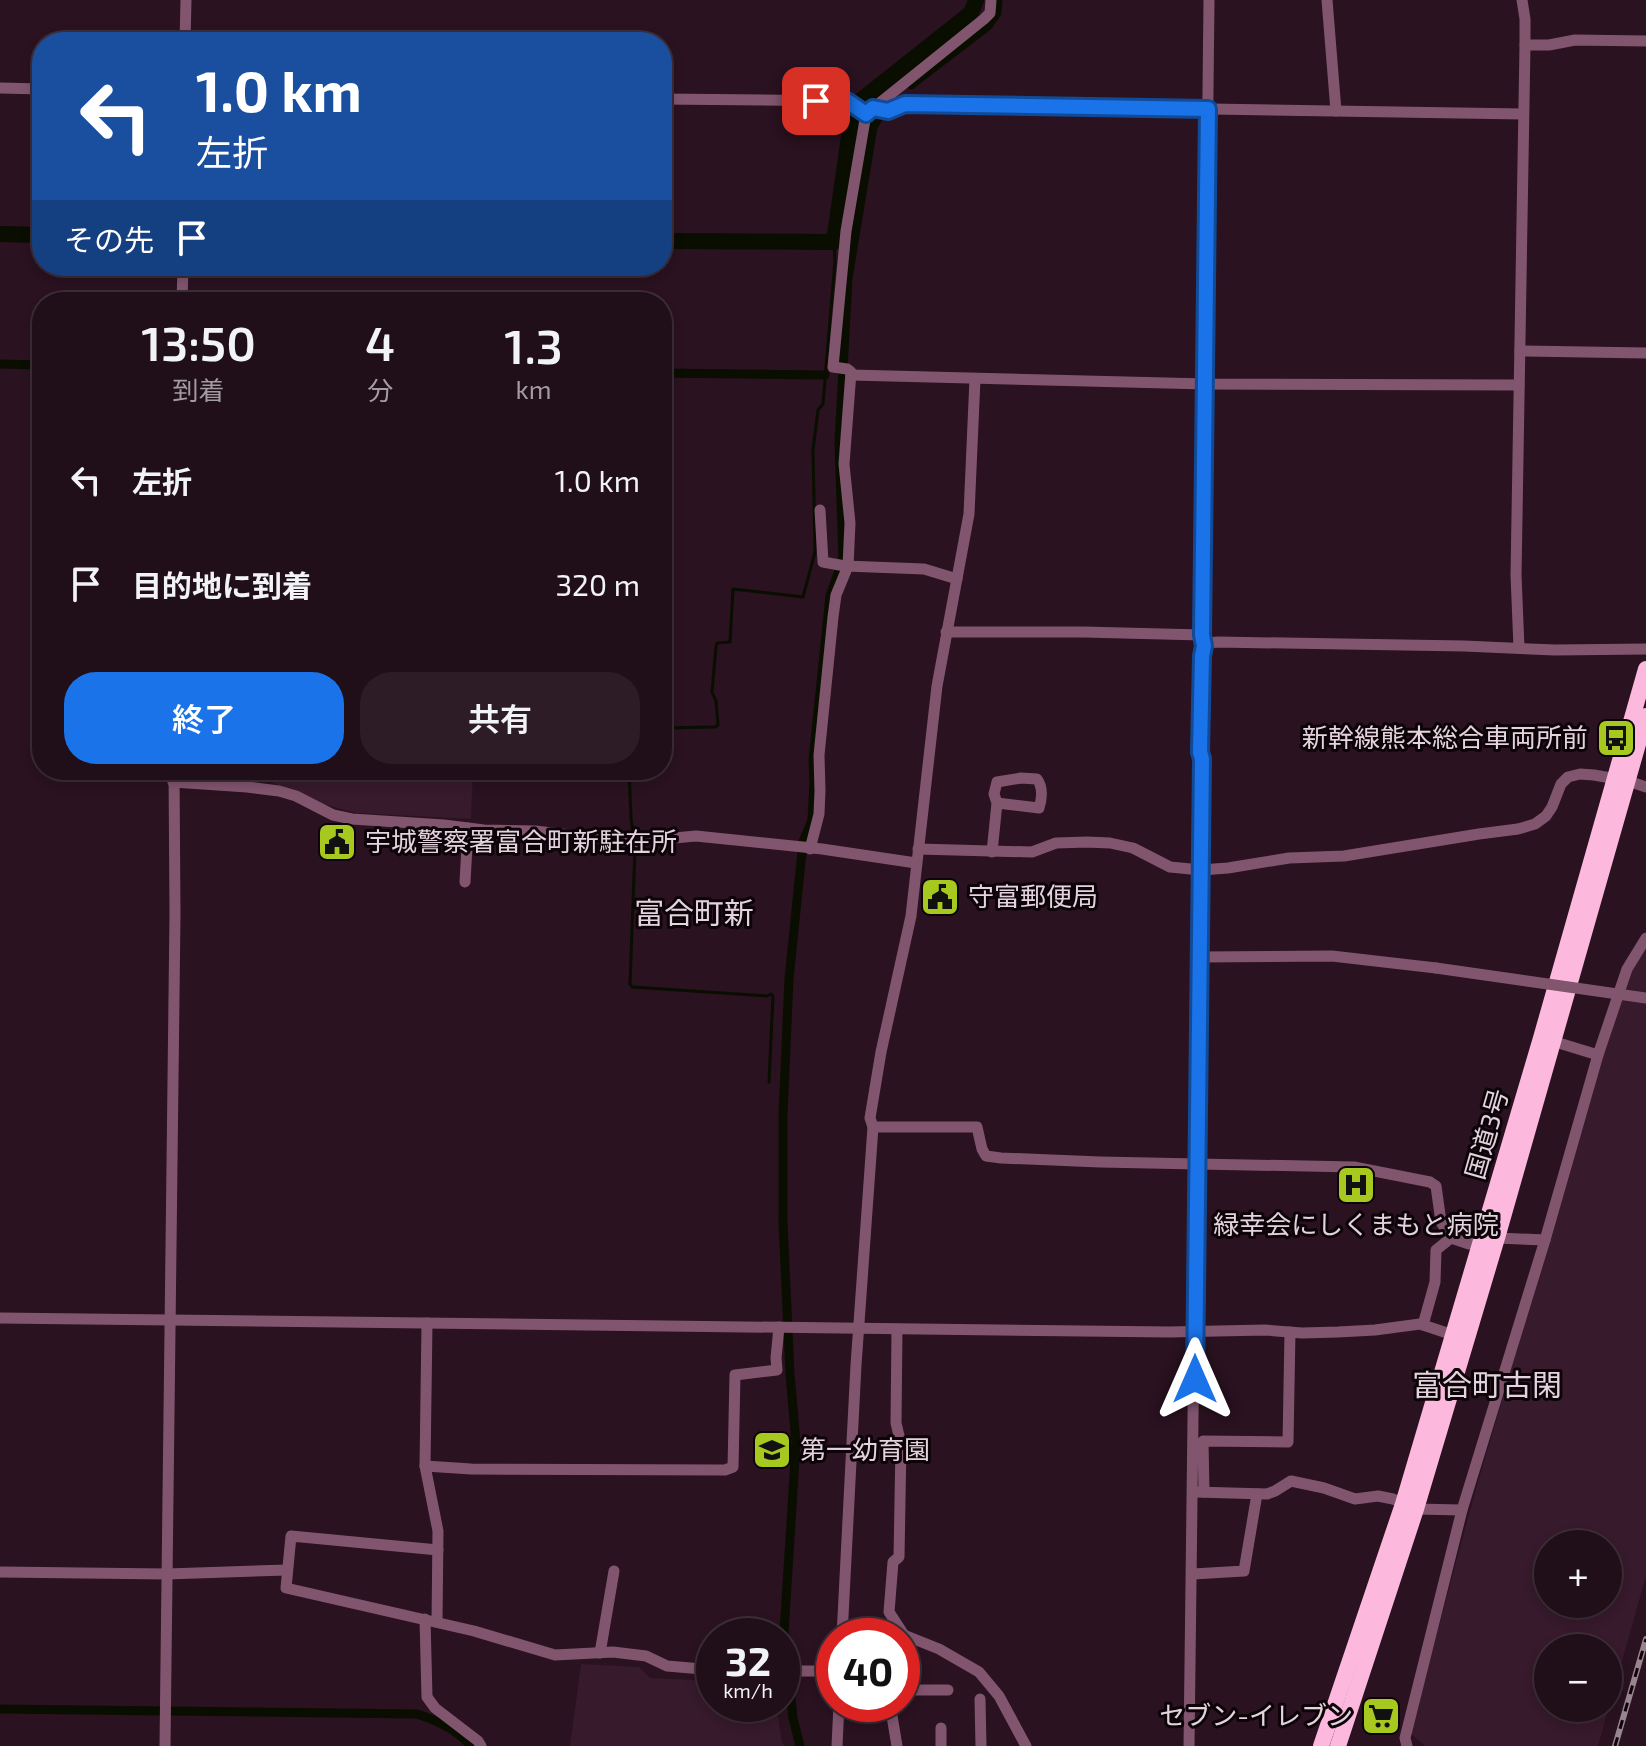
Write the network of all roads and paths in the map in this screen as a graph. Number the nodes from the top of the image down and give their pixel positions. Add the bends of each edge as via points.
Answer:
1 (186, 0) edge
2 (991, 0) edge
3 (1209, 0) edge
4 (1327, 0) edge
5 (1522, 0) edge
6 (185, 32) edge
7 (1646, 41) edge
8 (1525, 45) junction
9 (0, 88) edge
10 (32, 89) edge
11 (672, 99) edge
12 (1208, 109) junction
13 (873, 111) junction
14 (1336, 111) junction
15 (1523, 114) junction
16 (1520, 351) junction
17 (1646, 353) edge
18 (846, 371) junction
19 (975, 379) junction
20 (1206, 384) junction
21 (1519, 385) junction
22 (820, 510) dead end
23 (843, 565) junction
24 (957, 579) junction
25 (946, 632) junction
26 (1203, 640) junction
27 (1519, 648) junction
28 (1646, 649) edge
29 (1646, 669) edge
30 (1646, 716) edge
31 (173, 780) edge
32 (200, 780) edge
33 (1621, 780) junction
34 (1646, 787) edge
35 (997, 803) dead end
36 (468, 828) junction
37 (804, 848) junction
38 (918, 849) junction
39 (992, 852) junction
40 (916, 863) junction
41 (1201, 870) junction
42 (465, 882) dead end
43 (1646, 938) edge
44 (1200, 965) junction
45 (1646, 998) edge
46 (1547, 1040) junction
47 (1598, 1055) junction
48 (872, 1130) junction
49 (1198, 1163) junction
50 (1451, 1238) junction
51 (1489, 1240) junction
52 (1545, 1240) junction
53 (0, 1318) edge
54 (170, 1320) junction
55 (427, 1323) junction
56 (1423, 1325) junction
57 (780, 1327) junction
58 (859, 1328) junction
59 (897, 1329) junction
60 (1195, 1332) junction
61 (1290, 1332) junction
62 (1453, 1335) junction
63 (425, 1466) junction
64 (1199, 1492) junction
65 (1257, 1494) junction
66 (1410, 1506) junction
67 (1462, 1510) junction
68 (438, 1550) junction
69 (287, 1570) junction
70 (614, 1571) dead end
71 (0, 1572) edge
72 (167, 1574) junction
73 (1193, 1574) junction
74 (843, 1618) edge
75 (425, 1619) junction
76 (437, 1622) junction
77 (600, 1653) junction
78 (696, 1668) edge
79 (920, 1690) edge
80 (948, 1690) dead end
81 (980, 1699) dead end
82 (838, 1722) edge
83 (893, 1722) edge
84 (941, 1728) dead end
85 (165, 1746) edge
86 (481, 1746) edge
87 (837, 1746) edge
88 (897, 1746) edge
89 (941, 1746) edge
90 (981, 1746) edge
91 (1026, 1746) edge
92 (1189, 1746) edge
93 (1321, 1746) edge
94 (1338, 1746) edge
95 (1407, 1746) edge

1 - 6 street
2 - 13 street via 984,19
3 - 12 street
4 - 14 street
5 - 8 street
7 - 8 street
8 - 15 street
9 - 10 street
11 - 13 street via 851,102
12 - 13 street via 905,104
12 - 14 street
12 - 20 street
13 - 18 street via 845,246 833,367
14 - 15 street
15 - 16 street
16 - 17 street
16 - 21 street
18 - 19 street
18 - 23 street via 844,464 850,523
19 - 20 street
19 - 24 street via 969,514
20 - 21 street
20 - 26 street
21 - 27 street
22 - 23 street via 823,562
23 - 24 street via 924,569
23 - 37 street via 819,755 819,814
24 - 25 street
25 - 26 street via 1084,632
25 - 38 street
26 - 27 street
26 - 41 street
27 - 28 street
29 - 33 highway, 国道3号
30 - 33 highway, 国道3号
31 - 54 street
32 - 36 street via 279,791 352,819
33 - 34 street
33 - 41 street via 1568,777 1546,816 1518,829 1344,856
33 - 46 highway, 国道3号
35 - 39 street
36 - 37 street via 636,842 696,836
36 - 42 street
37 - 40 street
38 - 39 street
38 - 40 street
39 - 41 street via 1032,852 1068,841 1110,843 1170,867
40 - 48 street
41 - 44 street
43 - 47 street via 1627,969
44 - 45 street, bridge via 1332,956
44 - 49 street
46 - 47 street
46 - 51 highway, 国道3号
47 - 52 street
48 - 49 street via 977,1127 986,1156 1001,1158
48 - 58 street
49 - 50 street via 1354,1167 1430,1182 1436,1186 1441,1222
49 - 60 street
50 - 51 street via 1469,1244
50 - 56 street via 1436,1250 1435,1282
51 - 52 street
51 - 62 highway, 国道3号
51 - 66 highway, 国道3号
52 - 67 street
53 - 54 street
54 - 55 street
54 - 72 street
55 - 57 street
55 - 63 street
56 - 61 street
56 - 62 street
57 - 58 street
57 - 63 street via 777,1370 735,1375 733,1467
58 - 59 street
58 - 74 street
59 - 60 street
59 - 91 street via 899,1557 893,1562 889,1612 904,1635 979,1672 999,1696
60 - 61 street
60 - 64 street
61 - 64 street via 1288,1442 1203,1441
62 - 66 highway, 国道3号
63 - 68 street
64 - 65 street
64 - 73 street
65 - 66 street via 1291,1481 1350,1498 1378,1496
65 - 73 street via 1244,1571
66 - 67 street
66 - 93 highway, 国道3号
66 - 94 highway, 国道3号
67 - 95 street
68 - 69 street via 291,1536
68 - 76 street
69 - 72 street
69 - 75 street via 286,1588
70 - 77 street
71 - 72 street
72 - 85 street
73 - 92 street
75 - 76 street
75 - 86 street via 427,1697
76 - 77 street via 555,1655
77 - 78 street via 646,1656 667,1666
79 - 80 street
81 - 90 street
82 - 87 street
83 - 88 street
84 - 89 street

